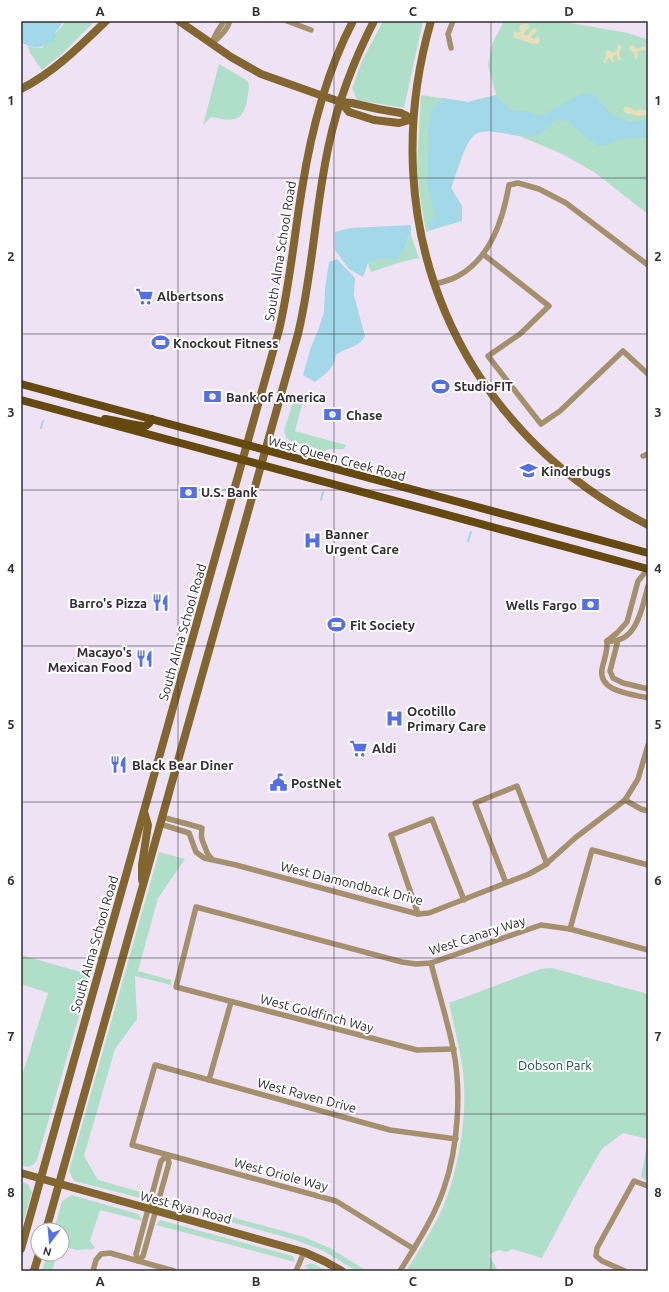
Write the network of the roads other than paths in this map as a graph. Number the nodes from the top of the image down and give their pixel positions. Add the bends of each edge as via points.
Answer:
1 (106, 21) edge
2 (179, 21) edge
3 (224, 21) edge
4 (230, 21) edge
5 (287, 21) edge
6 (353, 21) edge
7 (374, 21) edge
8 (432, 21) edge
9 (453, 21) edge
10 (312, 30) dead end
11 (211, 44) junction
12 (451, 48) dead end
13 (21, 89) edge
14 (322, 96) junction
15 (341, 102) junction
16 (413, 119) junction
17 (483, 254) junction
18 (648, 265) edge
19 (435, 284) junction
20 (648, 374) edge
21 (21, 384) edge
22 (21, 400) edge
23 (84, 418) junction
24 (152, 419) junction
25 (247, 446) junction
26 (265, 451) junction
27 (243, 461) junction
28 (261, 466) junction
29 (648, 525) edge
30 (648, 553) edge
31 (648, 569) edge
32 (648, 574) edge
33 (648, 586) edge
34 (618, 640) junction
35 (607, 641) junction
36 (648, 689) edge
37 (648, 698) edge
38 (648, 745) edge
39 (647, 754) edge
40 (625, 800) junction
41 (648, 811) edge
42 (144, 812) junction
43 (161, 821) junction
44 (211, 858) junction
45 (547, 864) junction
46 (648, 865) edge
47 (506, 883) junction
48 (142, 890) junction
49 (464, 900) junction
50 (418, 914) junction
51 (570, 929) junction
52 (648, 950) edge
53 (431, 963) junction
54 (176, 987) joint
55 (231, 1002) junction
56 (454, 1049) junction
57 (209, 1080) junction
58 (456, 1139) junction
59 (132, 1145) joint
60 (167, 1155) junction
61 (21, 1173) edge
62 (41, 1179) junction
63 (59, 1184) junction
64 (648, 1186) edge
65 (152, 1210) junction
66 (48, 1222) edge
67 (414, 1248) junction
68 (21, 1249) edge
69 (304, 1252) junction
70 (138, 1261) junction
71 (93, 1271) edge
72 (174, 1271) edge
73 (296, 1271) edge
74 (342, 1271) edge
75 (400, 1271) edge
76 (625, 1271) edge

1 - 13 main road via 60,64
2 - 11 main road
3 - 11 street
4 - 11 street via 221,36
5 - 10 street
6 - 14 main road, South Alma School Road
7 - 15 main road via 364,39
8 - 16 main road via 420,66
9 - 12 street via 448,34
11 - 14 main road via 261,74
14 - 15 main road
14 - 25 main road, South Alma School Road via 306,163 283,316
15 - 16 main road via 349,112 374,120 399,123
15 - 26 main road via 331,134 301,320
16 - 19 main road via 412,160 417,213 423,245
17 - 18 street via 500,224 509,185 518,183 539,189 566,203
17 - 19 street via 463,273
17 - 20 street via 549,306 520,334 488,356 542,424 560,411 623,351
19 - 29 main road via 469,360 515,424 554,463 583,486
21 - 24 main road, West Queen Creek Road
22 - 23 main road, West Queen Creek Road
23 - 24 main road via 144,426
23 - 27 main road, West Queen Creek Road
24 - 25 main road, West Queen Creek Road
25 - 26 main road, West Queen Creek Road
25 - 27 main road, South Alma School Road
26 - 28 main road
26 - 30 main road, West Queen Creek Road
27 - 28 main road, West Queen Creek Road
27 - 42 main road, South Alma School Road
28 - 31 main road, West Queen Creek Road
28 - 43 main road
31 - 32 street
31 - 35 street via 638,581 627,622
33 - 34 street via 632,630
34 - 35 street
34 - 36 street via 610,671 613,678
35 - 37 street via 608,647 602,670 607,685
38 - 39 street
39 - 40 street via 638,779
40 - 41 street
40 - 45 street, West Diamondback Drive
42 - 48 main road via 148,825 142,865
42 - 62 main road, South Alma School Road
43 - 44 street, West Diamondback Drive via 189,833 196,852 204,858
43 - 44 street via 202,828 202,842
43 - 48 main road
44 - 50 street, West Diamondback Drive
45 - 47 street, West Diamondback Drive
45 - 47 street via 517,786 475,803
46 - 51 street via 592,850
47 - 49 street, West Diamondback Drive
48 - 63 main road
49 - 50 street, West Diamondback Drive via 429,913
49 - 50 street via 432,819 391,835
51 - 52 street, West Canary Way
51 - 53 street, West Canary Way via 541,925
53 - 54 street, West Canary Way via 402,962 196,908
53 - 56 street
54 - 55 street, West Goldfinch Way
55 - 56 street, West Goldfinch Way via 417,1050
55 - 57 street
56 - 58 street via 458,1092
57 - 58 street, West Raven Drive via 390,1130
57 - 59 street, West Raven Drive via 155,1065
58 - 67 street via 444,1188 432,1217
59 - 60 street, West Oriole Way
60 - 65 street via 161,1161
60 - 67 street, West Oriole Way via 336,1201
61 - 62 main road, West Ryan Road
62 - 63 main road, West Ryan Road
62 - 68 main road, South Alma School Road
63 - 65 main road, West Ryan Road
63 - 66 main road
64 - 76 street via 634,1181 597,1248 596,1256 602,1262
65 - 69 main road, West Ryan Road
65 - 70 street via 136,1254
67 - 75 street
69 - 73 street
69 - 74 main road, West Ryan Road
70 - 71 street via 110,1253 101,1254
70 - 72 street

